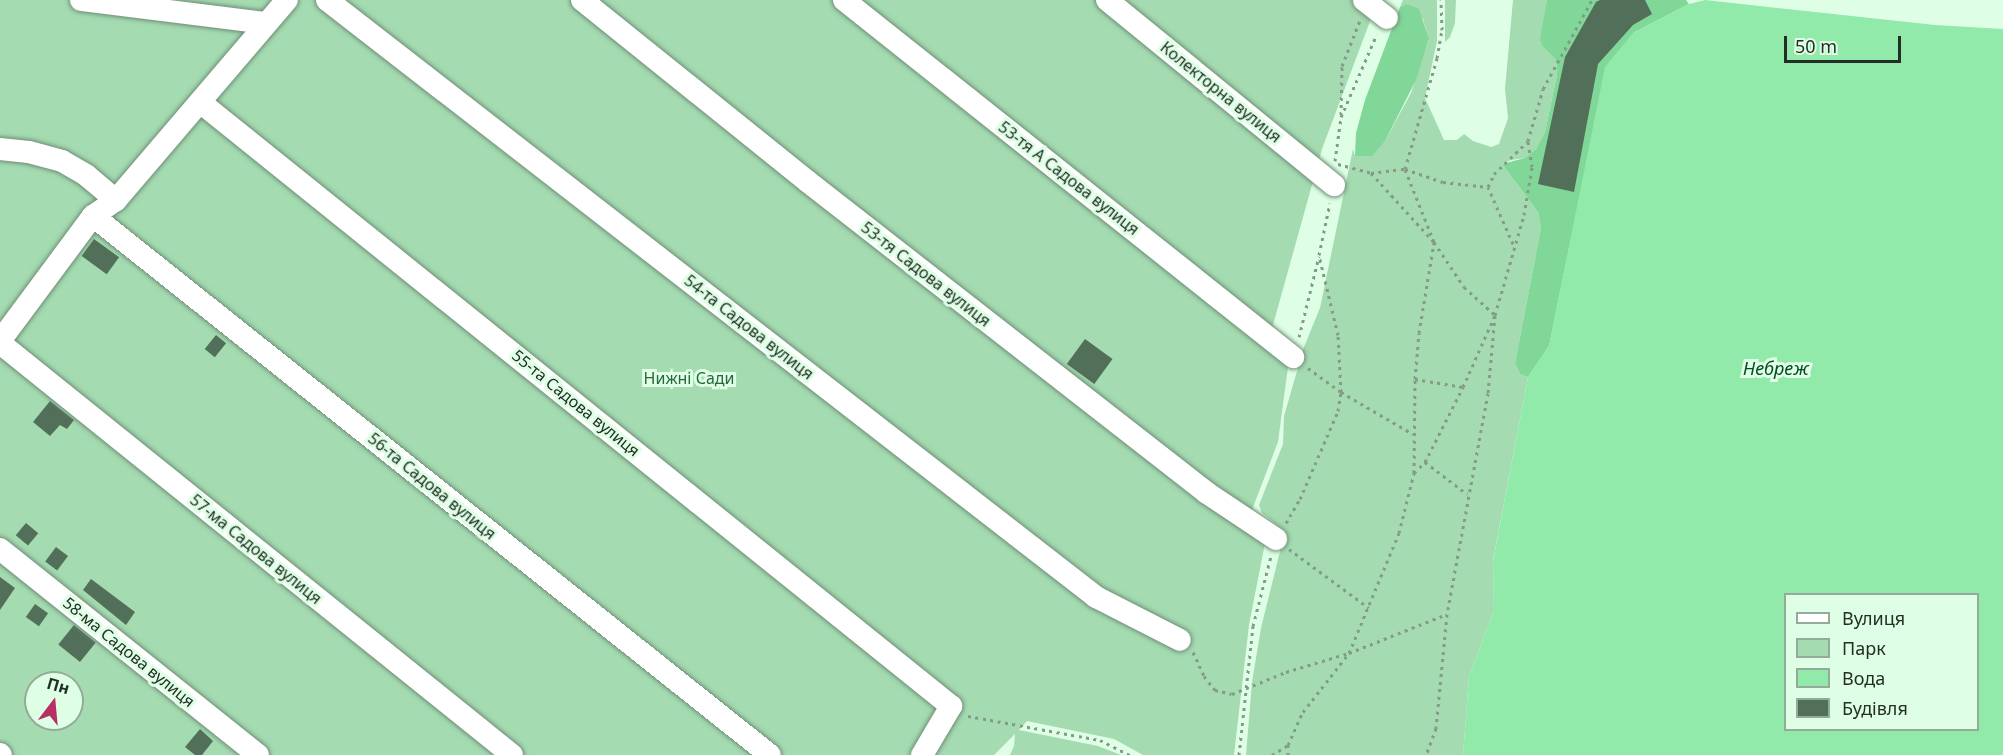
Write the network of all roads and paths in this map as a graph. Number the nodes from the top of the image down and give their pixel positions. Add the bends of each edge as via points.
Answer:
1 (81, 0) edge
2 (287, 0) edge
3 (327, 0) edge
4 (582, 0) edge
5 (844, 0) edge
6 (1107, 0) edge
7 (1441, 0) edge
8 (1592, 0) edge
9 (1366, 2) edge
10 (1387, 18) joint
11 (266, 23) junction
12 (200, 102) junction
13 (1341, 117) junction
14 (1528, 141) junction
15 (0, 148) edge
16 (1335, 162) junction
17 (1405, 169) junction
18 (1371, 173) junction
19 (1334, 185) junction
20 (1488, 187) junction
21 (116, 200) junction
22 (93, 216) junction
23 (1434, 242) junction
24 (1514, 245) junction
25 (1319, 255) junction
26 (0, 307) edge
27 (23, 311) junction
28 (1495, 315) junction
29 (0, 342) edge
30 (1293, 357) junction
31 (1415, 379) junction
32 (1463, 387) junction
33 (1341, 392) junction
34 (1413, 434) junction
35 (1425, 462) junction
36 (1414, 473) junction
37 (1467, 494) junction
38 (1276, 539) junction
39 (0, 549) edge
40 (1369, 608) junction
41 (1447, 614) junction
42 (1180, 640) joint
43 (1350, 652) junction
44 (1246, 690) junction
45 (951, 706) junction
46 (1288, 745) junction
47 (258, 755) edge
48 (512, 755) edge
49 (770, 755) edge
50 (922, 755) edge
51 (1130, 755) edge
52 (1239, 755) edge
53 (1272, 755) edge
54 (1288, 755) edge
55 (1426, 755) edge

1 - 11 street
2 - 11 street
3 - 42 street, 54-та Садова вулиця via 1096,597
4 - 38 street, 53-тя Садова вулиця via 1170,464
5 - 30 street, 53-тя А Садова вулиця
6 - 19 street, Колекторна вулиця
7 - 17 path via 1442,30 1437,58
8 - 14 path via 1544,88
9 - 10 street
9 - 13 path via 1342,66
10 - 13 path
11 - 12 street
12 - 21 street
12 - 45 street, 55-та Садова вулиця
13 - 16 path
14 - 20 path via 1494,174
14 - 24 path via 1532,167
15 - 21 street via 62,161
16 - 18 path
16 - 19 path
17 - 18 path
17 - 20 path via 1443,182
17 - 23 path
18 - 23 path
19 - 25 path
20 - 24 path
21 - 22 street
22 - 27 street
22 - 49 street, 56-та Садова вулиця
23 - 28 path via 1464,287
23 - 31 path
24 - 28 path
25 - 30 path
25 - 33 path via 1338,335
26 - 27 street
27 - 29 street
28 - 32 path
28 - 37 path via 1488,393
29 - 48 street, 57-ма Садова вулиця
30 - 33 path
31 - 32 path
31 - 34 path
32 - 35 path
33 - 34 path
33 - 38 path via 1338,411 1300,499
34 - 36 path
35 - 36 path
35 - 37 path
36 - 40 path via 1399,533
37 - 41 path
38 - 40 path
38 - 44 path via 1253,626
39 - 47 street, 58-ма Садова вулиця
40 - 43 path
41 - 43 path
41 - 55 path via 1436,728
42 - 44 path via 1195,654 1215,690 1232,694
43 - 44 path via 1286,672
43 - 46 path via 1303,712
44 - 52 path
45 - 50 street
45 - 51 path via 970,717 1100,740
46 - 53 path
46 - 54 path

